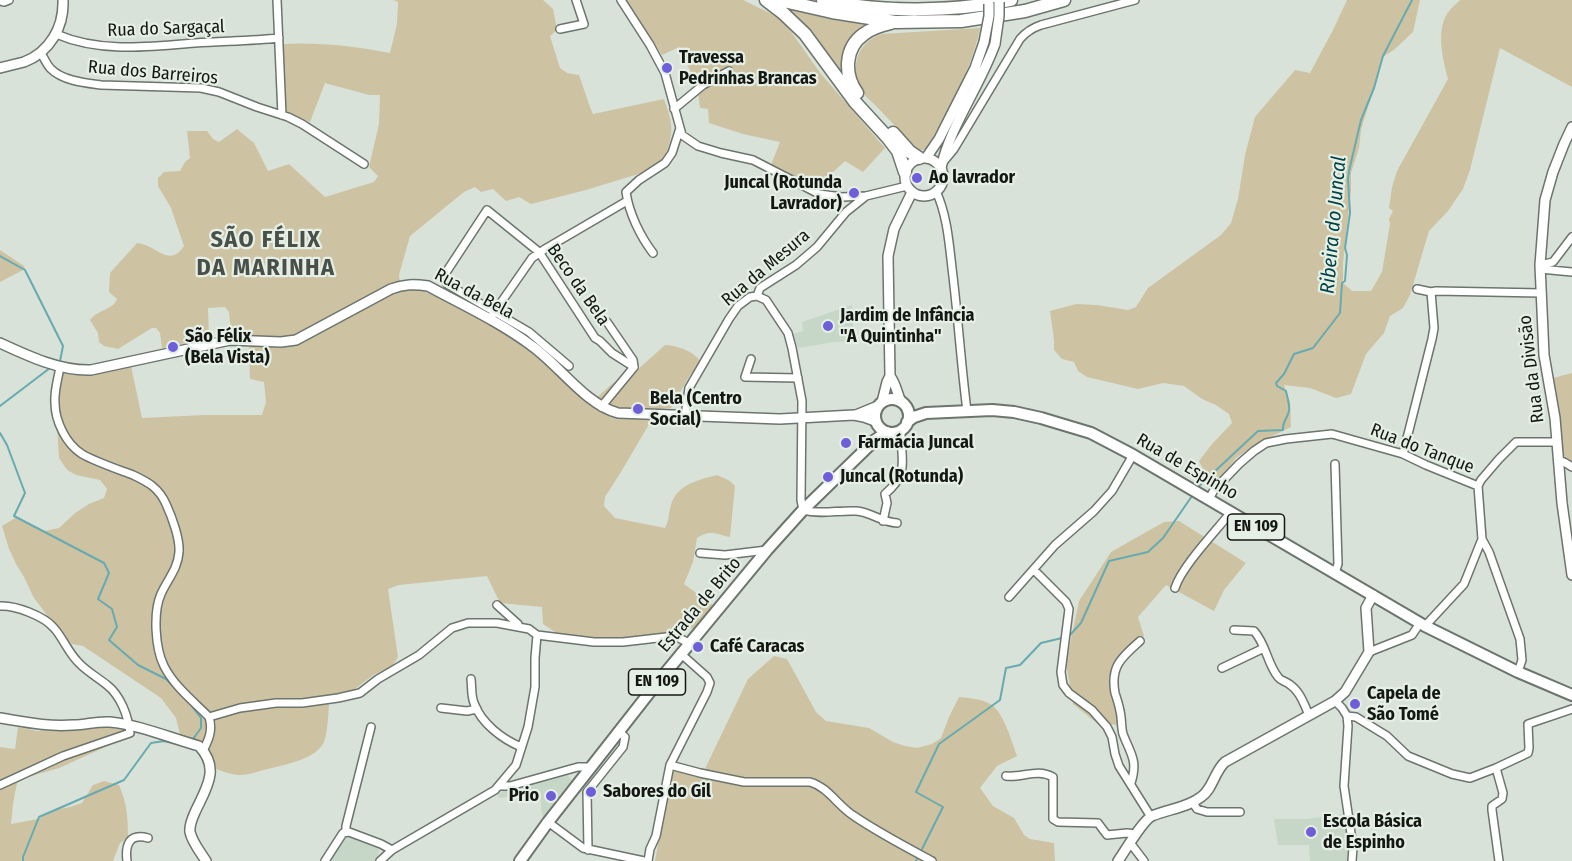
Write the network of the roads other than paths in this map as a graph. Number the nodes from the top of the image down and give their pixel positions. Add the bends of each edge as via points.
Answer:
1 (9, 0) edge
2 (63, 0) edge
3 (277, 0) edge
4 (576, 0) edge
5 (621, 0) edge
6 (766, 0) edge
7 (779, 0) edge
8 (823, 0) edge
9 (989, 0) edge
10 (999, 0) edge
11 (1011, 0) edge
12 (1064, 0) edge
13 (1135, 0) edge
14 (0, 1) edge
15 (895, 22) junction
16 (560, 28) dead end
17 (56, 34) junction
18 (279, 38) junction
19 (41, 53) junction
20 (0, 68) edge
21 (729, 71) dead end
22 (674, 109) junction
23 (282, 115) junction
24 (1572, 127) edge
25 (680, 128) junction
26 (923, 158) junction
27 (364, 164) dead end
28 (941, 165) junction
29 (905, 172) junction
30 (909, 189) junction
31 (936, 191) junction
32 (866, 196) junction
33 (842, 197) junction
34 (627, 201) junction
35 (846, 212) junction
36 (1572, 237) edge
37 (539, 252) junction
38 (653, 253) dead end
39 (1540, 267) junction
40 (1572, 272) edge
41 (444, 279) joint
42 (1417, 289) dead end
43 (1431, 292) junction
44 (1541, 293) junction
45 (757, 296) junction
46 (493, 315) junction
47 (607, 322) dead end
48 (0, 343) edge
49 (751, 359) dead end
50 (569, 366) dead end
51 (60, 367) junction
52 (634, 367) junction
53 (890, 376) junction
54 (798, 378) junction
55 (880, 404) junction
56 (903, 404) junction
57 (601, 406) junction
58 (967, 411) junction
59 (926, 413) junction
60 (685, 416) junction
61 (854, 416) junction
62 (803, 417) junction
63 (890, 427) junction
64 (1556, 442) junction
65 (1403, 454) junction
66 (1133, 455) junction
67 (1558, 460) junction
68 (1335, 464) dead end
69 (1572, 467) edge
70 (1478, 486) junction
71 (1209, 499) junction
72 (803, 510) junction
73 (1231, 512) junction
74 (883, 521) junction
75 (897, 523) dead end
76 (1482, 539) junction
77 (767, 550) junction
78 (700, 553) dead end
79 (1034, 570) junction
80 (1335, 573) junction
81 (1572, 574) edge
82 (1175, 588) dead end
83 (1373, 596) junction
84 (1009, 597) dead end
85 (497, 605) dead end
86 (0, 606) edge
87 (1423, 625) junction
88 (519, 627) junction
89 (1234, 630) dead end
90 (537, 635) junction
91 (1140, 641) dead end
92 (689, 643) junction
93 (1264, 648) junction
94 (1369, 652) junction
95 (680, 653) junction
96 (1222, 668) dead end
97 (1518, 672) junction
98 (471, 679) dead end
99 (1572, 695) edge
100 (1335, 701) junction
101 (441, 708) dead end
102 (477, 709) junction
103 (1572, 709) edge
104 (1309, 715) junction
105 (1347, 716) junction
106 (209, 717) junction
107 (0, 718) edge
108 (129, 725) junction
109 (370, 728) dead end
110 (619, 732) junction
111 (521, 747) junction
112 (203, 751) junction
113 (670, 765) junction
114 (590, 767) junction
115 (1496, 768) junction
116 (1006, 776) dead end
117 (1131, 783) junction
118 (0, 785) edge
119 (500, 786) junction
120 (1193, 802) junction
121 (1240, 812) dead end
122 (1151, 817) junction
123 (548, 822) junction
124 (346, 832) junction
125 (1136, 834) junction
126 (148, 838) dead end
127 (1131, 844) junction
128 (392, 850) junction
129 (588, 850) junction
130 (127, 861) edge
131 (206, 861) edge
132 (325, 861) edge
133 (380, 861) edge
134 (520, 861) edge
135 (646, 861) edge
136 (932, 861) edge
137 (1118, 861) edge
138 (1144, 861) edge
139 (1352, 861) edge
140 (1499, 861) edge

1 - 14 street
2 - 17 street
3 - 18 street
4 - 16 street via 584,24
5 - 22 street via 665,73
6 - 29 highway via 805,34 855,102 888,138
7 - 15 highway
8 - 11 highway via 868,7 961,8
9 - 26 street, bridge via 984,42 975,68 939,139
10 - 28 street, bridge via 995,44
12 - 15 highway via 962,21
13 - 28 street via 1041,25 1026,33
15 - 26 highway via 859,38 850,52 848,78 910,152
17 - 18 street, Rua do Sargaçal via 98,46 132,47
17 - 19 street
18 - 23 street
19 - 20 street
19 - 23 street, Rua dos Barreiros via 50,69 69,79 102,85 201,88
21 - 22 street via 703,85
22 - 25 street
23 - 27 street, Rua dos Barreiros
24 - 39 street, Rua da Divisão via 1545,200
25 - 33 street via 682,135 698,146 753,160 819,194
25 - 34 street via 665,163 626,192
26 - 28 street
26 - 29 street via 911,162
28 - 31 street via 942,182
29 - 30 street
30 - 31 street via 924,196
30 - 32 street
30 - 53 street via 889,249
31 - 58 street via 947,232
32 - 33 street
32 - 35 street, Rua da Mesura
33 - 35 street
34 - 37 street
34 - 38 street via 643,240
35 - 45 street, Rua da Mesura via 817,247 796,266 760,288
36 - 39 street via 1553,262
37 - 41 street, Beco da Bela via 487,210
37 - 46 street
37 - 52 street, Beco da Bela via 595,338
39 - 40 street
39 - 44 street, Rua da Divisão
41 - 46 street, Rua da Bela
42 - 43 street
43 - 44 street
43 - 65 street via 1434,328
44 - 64 street, Rua da Divisão via 1544,356
45 - 54 street via 766,300 788,333
45 - 60 street, Rua da Mesura via 738,306 729,319 689,388
46 - 50 street, Rua da Bela via 529,332
46 - 51 street, Rua da Bela via 428,286 403,284 296,340 230,340 91,370
46 - 57 street, Rua da Bela
47 - 52 street
48 - 51 street, Rua da Bela
49 - 54 street via 745,377
51 - 106 street via 57,417 72,444 82,454 149,482 163,496 170,512 179,554 158,604 159,649 162,663 173,680
52 - 57 street
53 - 55 street
53 - 56 street
54 - 62 street
55 - 56 main road, EN 109 via 892,399
55 - 61 street, Rua da Bela
55 - 63 main road, EN 109 via 876,411
56 - 59 main road, Rua de Espinho / EN 109
56 - 63 main road, EN 109 via 908,417
57 - 60 street, Rua da Bela via 618,413
58 - 59 main road, Rua de Espinho / EN 109
58 - 66 main road, Rua de Espinho / EN 109 via 1014,412 1041,418 1091,433
59 - 63 main road, Rua de Espinho / EN 109
60 - 62 street, Rua da Bela
61 - 62 street, Rua da Bela
61 - 63 street, Rua da Bela
62 - 72 street
63 - 72 main road, Estrada de Brito / EN 109
63 - 74 street via 902,447 903,468 885,494
64 - 67 street, Rua da Divisão
64 - 70 street, Rua do Tanque via 1516,441
65 - 70 street, Rua do Tanque
65 - 71 street, Rua do Tanque via 1332,434 1266,443 1239,464
66 - 71 main road, Rua de Espinho / EN 109
66 - 79 street via 1094,511 1055,545
67 - 69 street
67 - 81 street, Rua da Divisão
68 - 80 street
70 - 76 street
71 - 73 main road, Rua de Espinho / EN 109
72 - 74 street via 853,511
72 - 77 main road, Estrada de Brito / EN 109
73 - 80 main road, Rua de Espinho / EN 109
73 - 82 street
74 - 75 street
76 - 87 street via 1464,584
76 - 97 street via 1520,639 1522,660
77 - 78 street via 725,555
77 - 92 main road, Estrada de Brito / EN 109
79 - 84 street
79 - 117 street via 1069,609 1060,672 1063,685 1107,727 1119,766
80 - 83 main road, Rua de Espinho / EN 109
83 - 87 main road, Rua de Espinho / EN 109
83 - 94 street via 1366,608
85 - 88 street
86 - 108 street via 14,607 54,627 82,667 110,686
87 - 94 street via 1412,635
87 - 97 main road, Rua de Espinho / EN 109
88 - 90 street
88 - 106 street via 468,623 452,628 419,655 360,693 240,708
89 - 93 street via 1254,631
90 - 92 street via 594,642 675,636
90 - 111 street via 535,687
91 - 117 street via 1116,665 1114,676 1122,731 1134,759
92 - 95 main road, Estrada de Brito / EN 109
93 - 96 street
93 - 104 street via 1276,675 1299,694
94 - 100 street via 1345,692
95 - 110 main road, Estrada de Brito / EN 109
95 - 113 street via 710,683
97 - 99 main road, Rua de Espinho / EN 109
98 - 102 street
100 - 104 street
100 - 105 street
101 - 102 street
102 - 111 street via 493,731
103 - 115 street via 1528,724 1528,753
104 - 120 street via 1225,762 1204,795
105 - 115 street via 1356,717 1387,736 1408,756 1452,774 1470,778
105 - 139 street via 1344,786
106 - 112 street via 210,735
107 - 108 street via 40,725 96,721
108 - 112 street via 199,746
108 - 118 street via 130,733 63,756
109 - 124 street
110 - 114 main road, Estrada de Brito / EN 109
110 - 129 street via 625,737 623,747 587,792
111 - 119 street via 516,765
112 - 131 street via 211,764 210,778 189,829
113 - 135 street via 656,836
113 - 136 street via 744,782 818,784 852,815
114 - 119 street
114 - 123 main road, Estrada de Brito / EN 109
115 - 140 street via 1503,793 1502,799 1492,806
116 - 125 street via 1045,773 1053,777 1053,819 1058,822 1098,823 1107,835
117 - 122 street
119 - 128 street
120 - 121 street via 1197,809 1206,812
120 - 122 street
122 - 125 street
123 - 129 street
123 - 134 main road, Estrada de Brito / EN 109
124 - 128 street
124 - 132 street
125 - 127 street
126 - 130 street via 136,837 128,843
127 - 137 street
127 - 138 street
128 - 133 street
129 - 135 street

